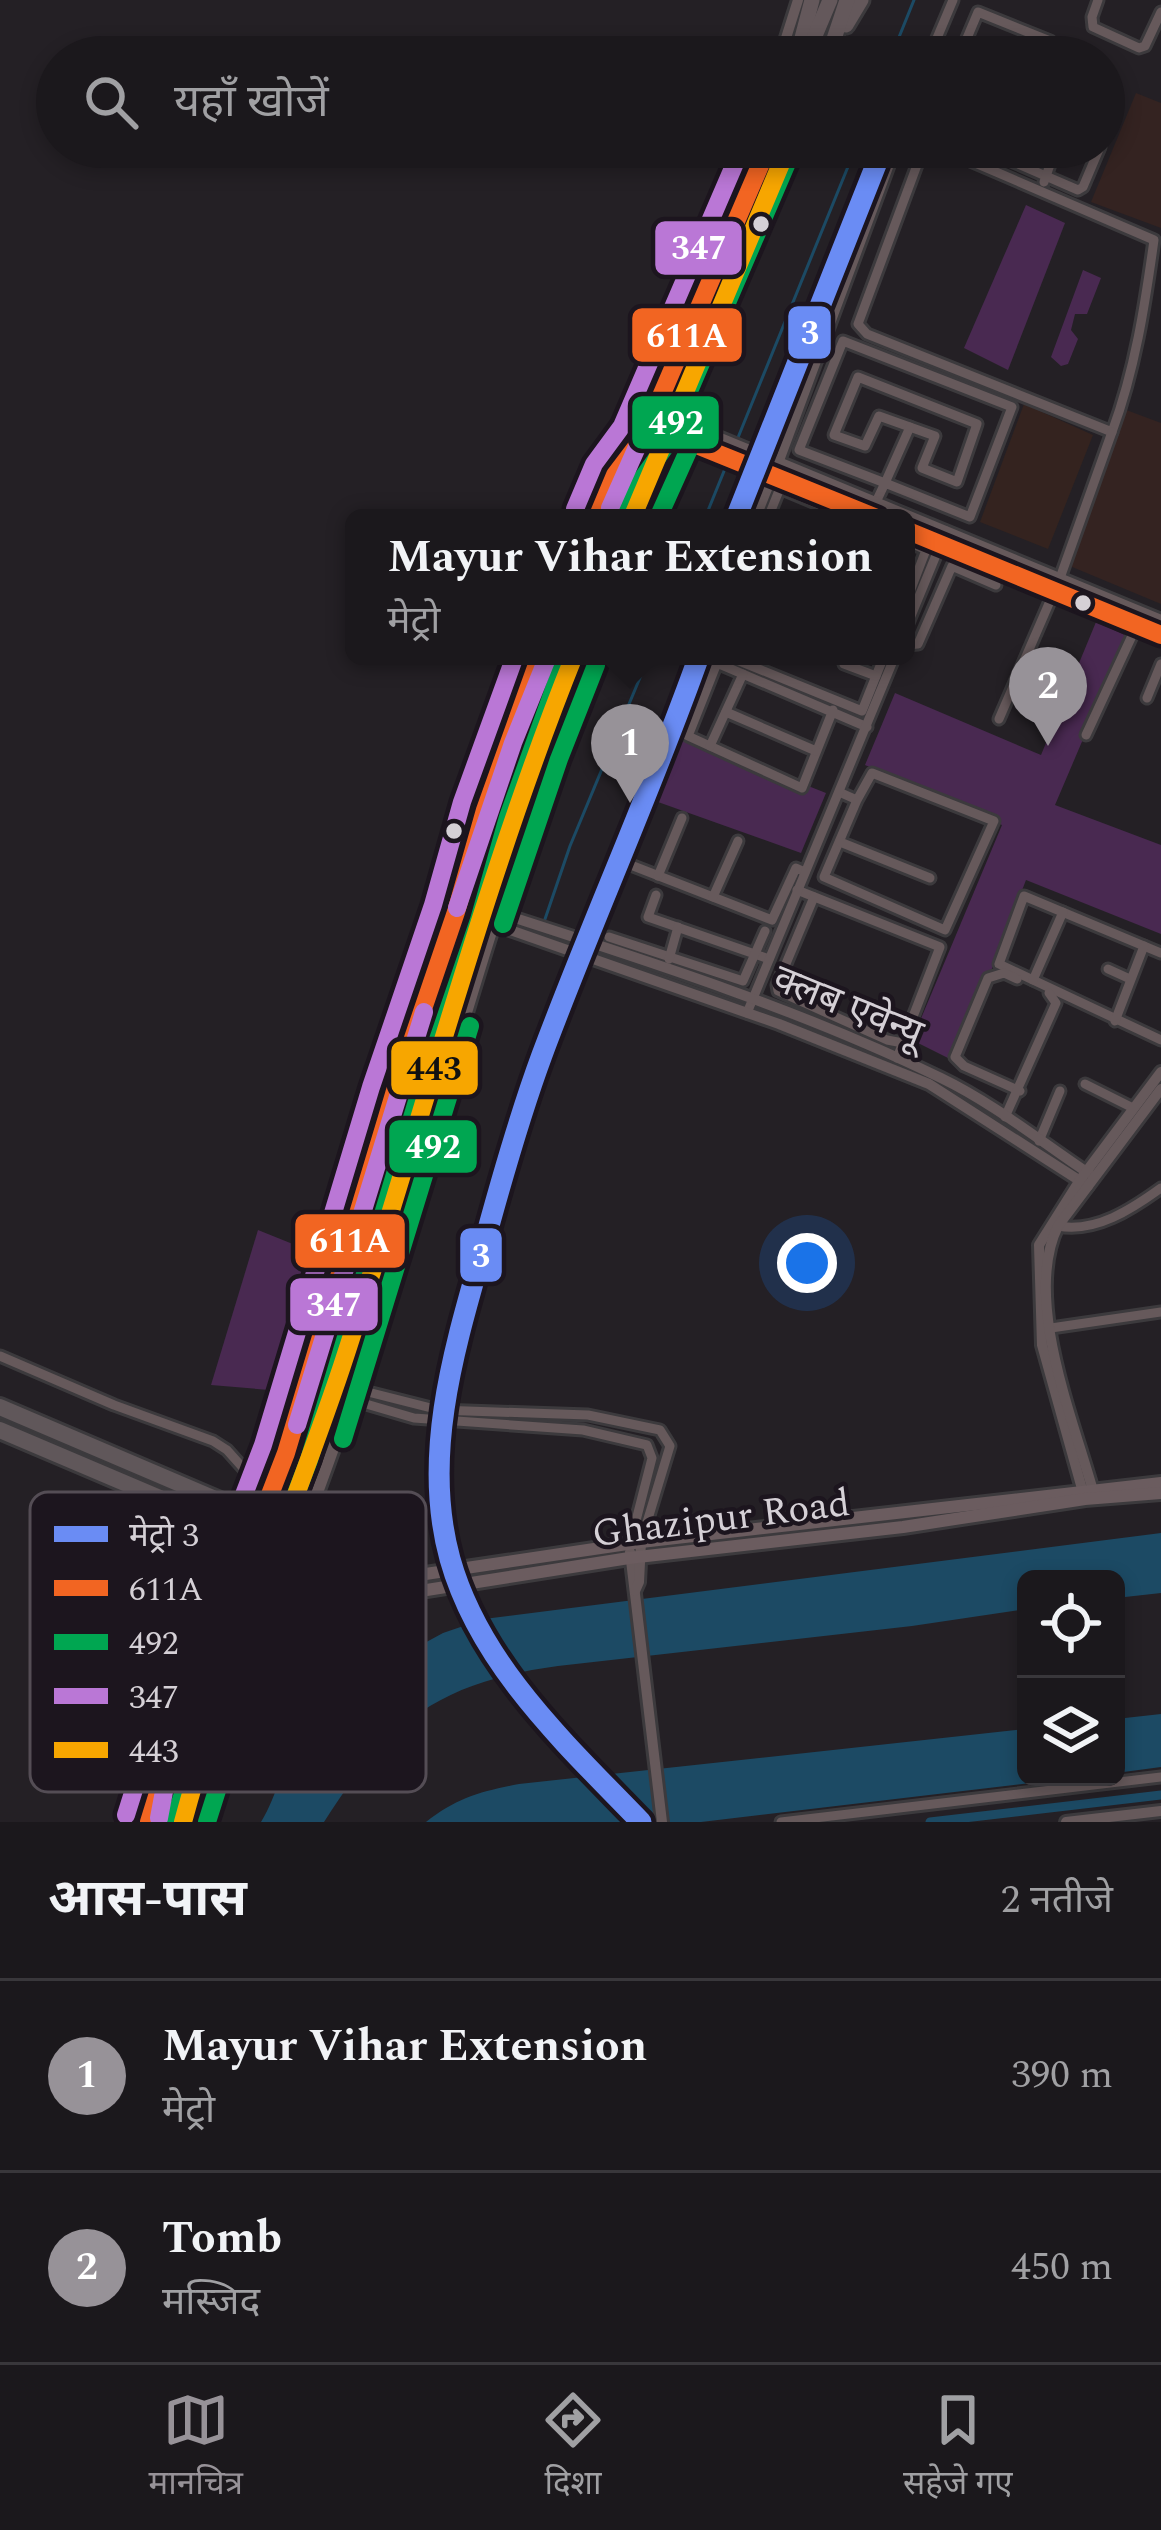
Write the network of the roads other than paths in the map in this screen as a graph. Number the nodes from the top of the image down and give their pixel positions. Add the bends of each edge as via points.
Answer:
1 (798, 0) edge
2 (812, 0) edge
3 (830, 0) edge
4 (847, 0) edge
5 (861, 0) edge
6 (953, 0) edge
7 (1098, 0) edge
8 (1161, 12) edge
9 (787, 36) edge
10 (803, 36) edge
11 (815, 36) edge
12 (835, 36) edge
13 (840, 36) edge
14 (938, 36) edge
15 (968, 36) edge
16 (1037, 36) edge
17 (1113, 36) edge
18 (1125, 42) edge
19 (735, 168) edge
20 (759, 168) edge
21 (779, 168) edge
22 (888, 168) edge
23 (918, 168) edge
24 (982, 168) edge
25 (1026, 168) edge
26 (1049, 168) edge
27 (1090, 168) edge
28 (1046, 177) junction
29 (1040, 193) junction
30 (686, 395) junction
31 (910, 428) junction
32 (1112, 432) junction
33 (643, 438) junction
34 (665, 444) junction
35 (779, 462) junction
36 (773, 476) junction
37 (885, 483) junction
38 (876, 502) junction
39 (580, 509) edge
40 (601, 509) edge
41 (624, 509) edge
42 (626, 509) edge
43 (651, 509) edge
44 (760, 509) edge
45 (772, 509) edge
46 (830, 509) edge
47 (855, 509) edge
48 (893, 509) edge
49 (915, 518) edge
50 (946, 531) junction
51 (915, 536) edge
52 (915, 544) edge
53 (934, 549) junction
54 (1056, 584) junction
55 (915, 585) edge
56 (996, 585) dead end
57 (915, 603) edge
58 (1161, 620) edge
59 (1137, 625) junction
60 (1161, 635) edge
61 (915, 644) edge
62 (1161, 664) edge
63 (519, 665) edge
64 (537, 665) edge
65 (555, 665) edge
66 (570, 665) edge
67 (587, 665) edge
68 (698, 665) edge
69 (716, 665) edge
70 (722, 665) edge
71 (749, 665) edge
72 (847, 665) edge
73 (880, 665) edge
74 (891, 665) edge
75 (743, 674) junction
76 (876, 676) junction
77 (1147, 698) dead end
78 (870, 707) junction
79 (833, 710) junction
80 (726, 712) junction
81 (999, 719) dead end
82 (867, 728) junction
83 (1086, 735) dead end
84 (710, 746) junction
85 (815, 751) junction
86 (839, 792) junction
87 (857, 800) junction
88 (484, 811) junction
89 (682, 818) dead end
90 (527, 823) junction
91 (738, 841) dead end
92 (840, 842) junction
93 (623, 862) junction
94 (805, 872) junction
95 (658, 876) junction
96 (930, 878) dead end
97 (797, 890) junction
98 (656, 895) dead end
99 (713, 897) junction
100 (814, 897) junction
101 (457, 906) junction
102 (1063, 912) junction
103 (495, 918) junction
104 (678, 927) junction
105 (766, 931) dead end
106 (609, 937) dead end
107 (557, 939) junction
108 (590, 944) junction
109 (1144, 946) junction
110 (1161, 953) edge
111 (756, 955) junction
112 (669, 959) junction
113 (769, 959) junction
114 (1108, 969) dead end
115 (1130, 979) junction
116 (1033, 980) junction
117 (752, 1000) junction
118 (747, 1013) junction
119 (1115, 1021) junction
120 (1161, 1040) edge
121 (903, 1043) junction
122 (897, 1058) junction
123 (1161, 1072) edge
124 (1085, 1084) dead end
125 (1161, 1089) edge
126 (388, 1091) junction
127 (1020, 1091) junction
128 (1060, 1091) dead end
129 (1133, 1108) junction
130 (1005, 1117) junction
131 (1039, 1141) junction
132 (1087, 1179) junction
133 (1161, 1188) edge
134 (1058, 1226) junction
135 (1161, 1312) edge
136 (1051, 1328) junction
137 (0, 1356) edge
138 (350, 1393) junction
139 (0, 1406) edge
140 (0, 1430) edge
141 (667, 1438) junction
142 (652, 1451) junction
143 (1161, 1483) edge
144 (260, 1486) junction
145 (147, 1492) edge
146 (203, 1492) edge
147 (259, 1492) edge
148 (267, 1492) edge
149 (282, 1492) edge
150 (296, 1492) edge
151 (317, 1492) edge
152 (1161, 1493) edge
153 (1089, 1494) junction
154 (634, 1556) junction
155 (426, 1575) edge
156 (426, 1590) edge
157 (1161, 1777) edge
158 (158, 1792) edge
159 (175, 1792) edge
160 (191, 1792) edge
161 (209, 1792) edge
162 (1161, 1810) edge
163 (1093, 1820) edge
164 (148, 1822) edge
165 (164, 1822) edge
166 (183, 1822) edge
167 (200, 1822) edge
168 (662, 1822) edge
169 (781, 1822) edge
170 (1066, 1822) edge

1 - 9 street
2 - 10 highway
3 - 11 highway
4 - 12 highway
5 - 13 highway
6 - 14 street
7 - 17 street via 1093,27
8 - 18 street via 1145,46
15 - 16 street via 978,12
19 - 39 street
20 - 33 highway
21 - 30 highway
22 - 35 street
23 - 32 street via 858,324
24 - 29 street
25 - 28 street
26 - 28 street
27 - 28 street via 1081,189
28 - 29 street
29 - 32 street via 1154,240
30 - 34 highway
30 - 35 street via 699,425
31 - 31 street via 879,416 865,446 834,435 858,377 977,424 957,482 922,468 935,436
31 - 37 street
32 - 54 street
33 - 40 main road
33 - 41 highway
34 - 36 street via 711,450
34 - 42 highway
34 - 43 main road
35 - 38 street
36 - 44 street
36 - 47 street
37 - 37 street via 799,450 843,341 1012,407 970,517
37 - 38 street
38 - 48 street
45 - 46 street via 780,488
49 - 50 street
50 - 53 street
50 - 54 street
51 - 53 street
52 - 53 street
53 - 54 street
53 - 55 street
53 - 57 street
54 - 58 street
54 - 59 street
54 - 81 street
56 - 61 street via 952,566
59 - 60 street
59 - 83 street
62 - 77 street
63 - 126 street via 458,842
64 - 88 main road
65 - 149 highway, bridge via 494,821
66 - 150 highway, bridge via 481,912
67 - 90 main road
68 - 93 street
69 - 84 street via 688,736
70 - 75 street
71 - 78 street via 862,711
72 - 76 street
73 - 76 street
74 - 78 street
75 - 79 street
75 - 80 street
76 - 78 street
78 - 82 street
79 - 82 street
79 - 85 street
80 - 84 street
80 - 85 street
82 - 86 street
84 - 85 street via 802,788
86 - 87 street
86 - 94 street
87 - 92 street
87 - 92 street via 872,772 994,821 945,931 824,877
88 - 90 main road via 503,834
88 - 101 main road
89 - 95 street
90 - 103 main road
91 - 99 street
92 - 96 street
93 - 95 street
93 - 108 street
94 - 97 street
94 - 99 street via 796,868 772,920
95 - 99 street
97 - 100 street
97 - 113 street
98 - 104 street via 648,917
100 - 121 street via 778,991
100 - 121 street via 940,947
101 - 103 street
101 - 126 main road
102 - 109 street
102 - 116 street
102 - 116 street via 1022,897 999,964
103 - 107 street
103 - 138 main road
104 - 111 street, क्लब एवेन्यू
104 - 112 street
105 - 111 street
106 - 112 street, क्लब एवेन्यू
107 - 108 street, क्लब एवेन्यू
107 - 118 street, क्लब एवेन्यू
108 - 117 street, क्लब एवेन्यू
109 - 110 street
109 - 115 street
111 - 112 street, क्लब एवेन्यू via 743,981
111 - 113 street
113 - 117 street
114 - 115 street
115 - 119 street
116 - 119 street
117 - 118 street
117 - 122 street, क्लब एवेन्यू
118 - 132 street, क्लब एवेन्यू via 939,1089
119 - 120 street
121 - 122 street
122 - 130 street, क्लब एवेन्यू
123 - 129 street
124 - 129 street
125 - 132 street
126 - 144 street via 344,1198
126 - 148 main road via 293,1432
127 - 127 street via 955,1057 985,983 999,973 1051,994 1056,1004
127 - 130 street
128 - 131 street
129 - 132 street
130 - 131 street, क्लब एवेन्यू
131 - 132 street, क्लब एवेन्यू
132 - 134 street
132 - 153 street via 1039,1245 1037,1278 1042,1345
133 - 134 street via 1112,1219
134 - 136 street via 1048,1247
135 - 136 street
136 - 153 street
137 - 144 street via 213,1441
138 - 141 street via 439,1410 604,1418 656,1428
138 - 142 street via 414,1418 583,1430
138 - 151 main road
139 - 146 highway
140 - 145 highway
141 - 142 street
141 - 154 street
142 - 154 street
143 - 153 main road, Ghazipur Road
144 - 147 street
152 - 153 main road, Ghazipur Road
153 - 154 main road, Ghazipur Road via 903,1527
154 - 155 main road, Ghazipur Road
154 - 156 main road, Ghazipur Road
154 - 168 street
157 - 169 street
158 - 164 main road
159 - 165 highway, bridge
160 - 166 highway, bridge
161 - 167 main road
162 - 163 street
163 - 170 street

